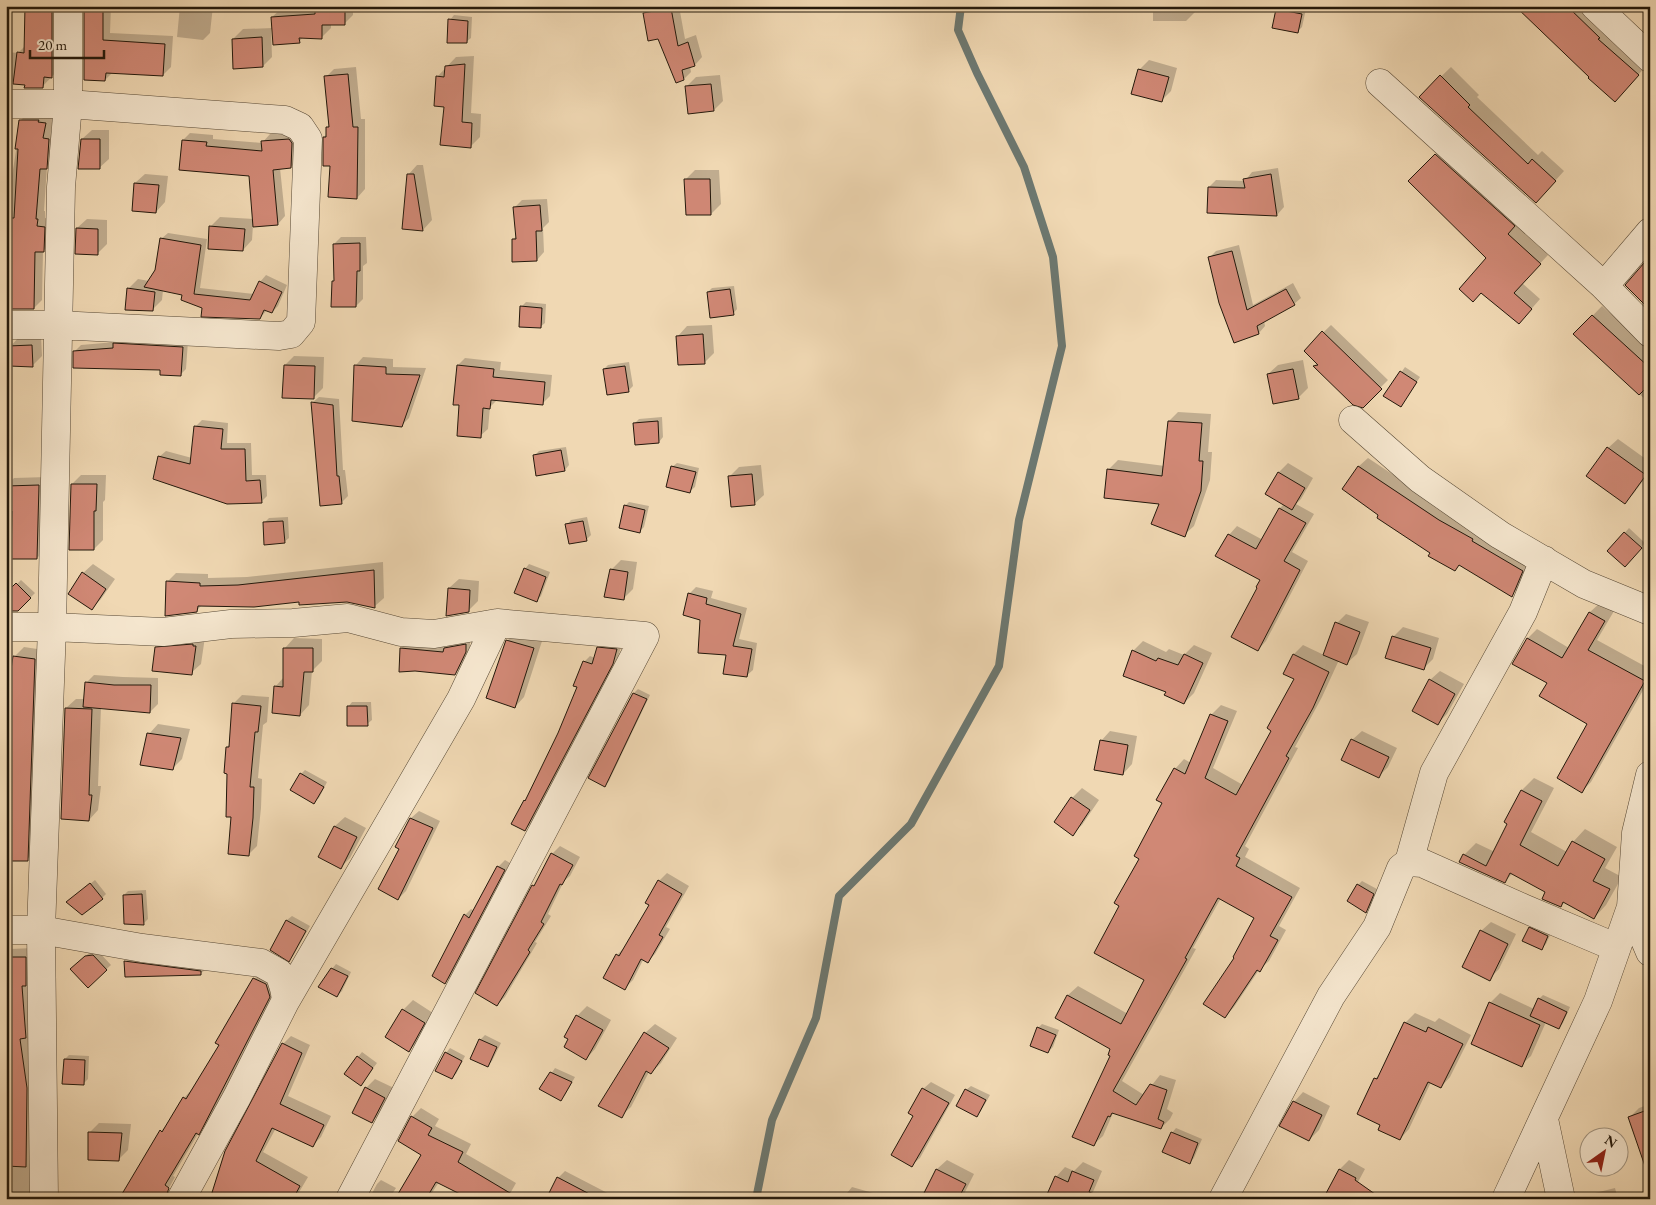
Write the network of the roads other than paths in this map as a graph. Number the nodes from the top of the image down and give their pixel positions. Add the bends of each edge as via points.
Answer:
1 (68, 6) edge
2 (1595, 6) edge
3 (1650, 58) edge
4 (1380, 83) dead end
5 (6, 104) edge
6 (68, 104) junction
7 (1650, 232) edge
8 (1604, 286) junction
9 (6, 325) edge
10 (57, 325) junction
11 (1650, 333) edge
12 (1353, 420) dead end
13 (1544, 560) junction
14 (1650, 611) edge
15 (497, 623) junction
16 (6, 627) edge
17 (52, 627) junction
18 (1650, 774) edge
19 (1409, 862) junction
20 (1630, 907) junction
21 (6, 930) edge
22 (40, 930) junction
23 (1615, 947) junction
24 (1650, 952) edge
25 (285, 1002) junction
26 (1544, 1119) junction
27 (44, 1199) edge
28 (181, 1199) edge
29 (350, 1199) edge
30 (1223, 1199) edge
31 (1506, 1199) edge
32 (1561, 1199) edge

1 - 6 street
2 - 3 street
4 - 8 street
5 - 6 street
6 - 10 street via 61,187
6 - 10 street via 285,120 300,127 308,140 301,322 291,334 279,336
7 - 8 street
8 - 11 street
9 - 10 street
10 - 17 street
12 - 13 street via 1420,479 1500,535
13 - 14 street via 1584,584
13 - 19 street via 1523,612 1434,773
15 - 17 street via 434,634 401,632 348,618 231,624 163,632
15 - 25 street via 461,699
15 - 29 street via 645,636
16 - 17 street
17 - 22 street
18 - 20 street via 1636,833
19 - 23 street via 1422,864
19 - 30 street via 1401,868 1377,927 1331,996
20 - 23 street
20 - 24 street
21 - 22 street
22 - 25 street via 142,948 261,963 279,973
22 - 27 street
23 - 26 street via 1598,1001
25 - 28 street
26 - 31 street
26 - 32 street

